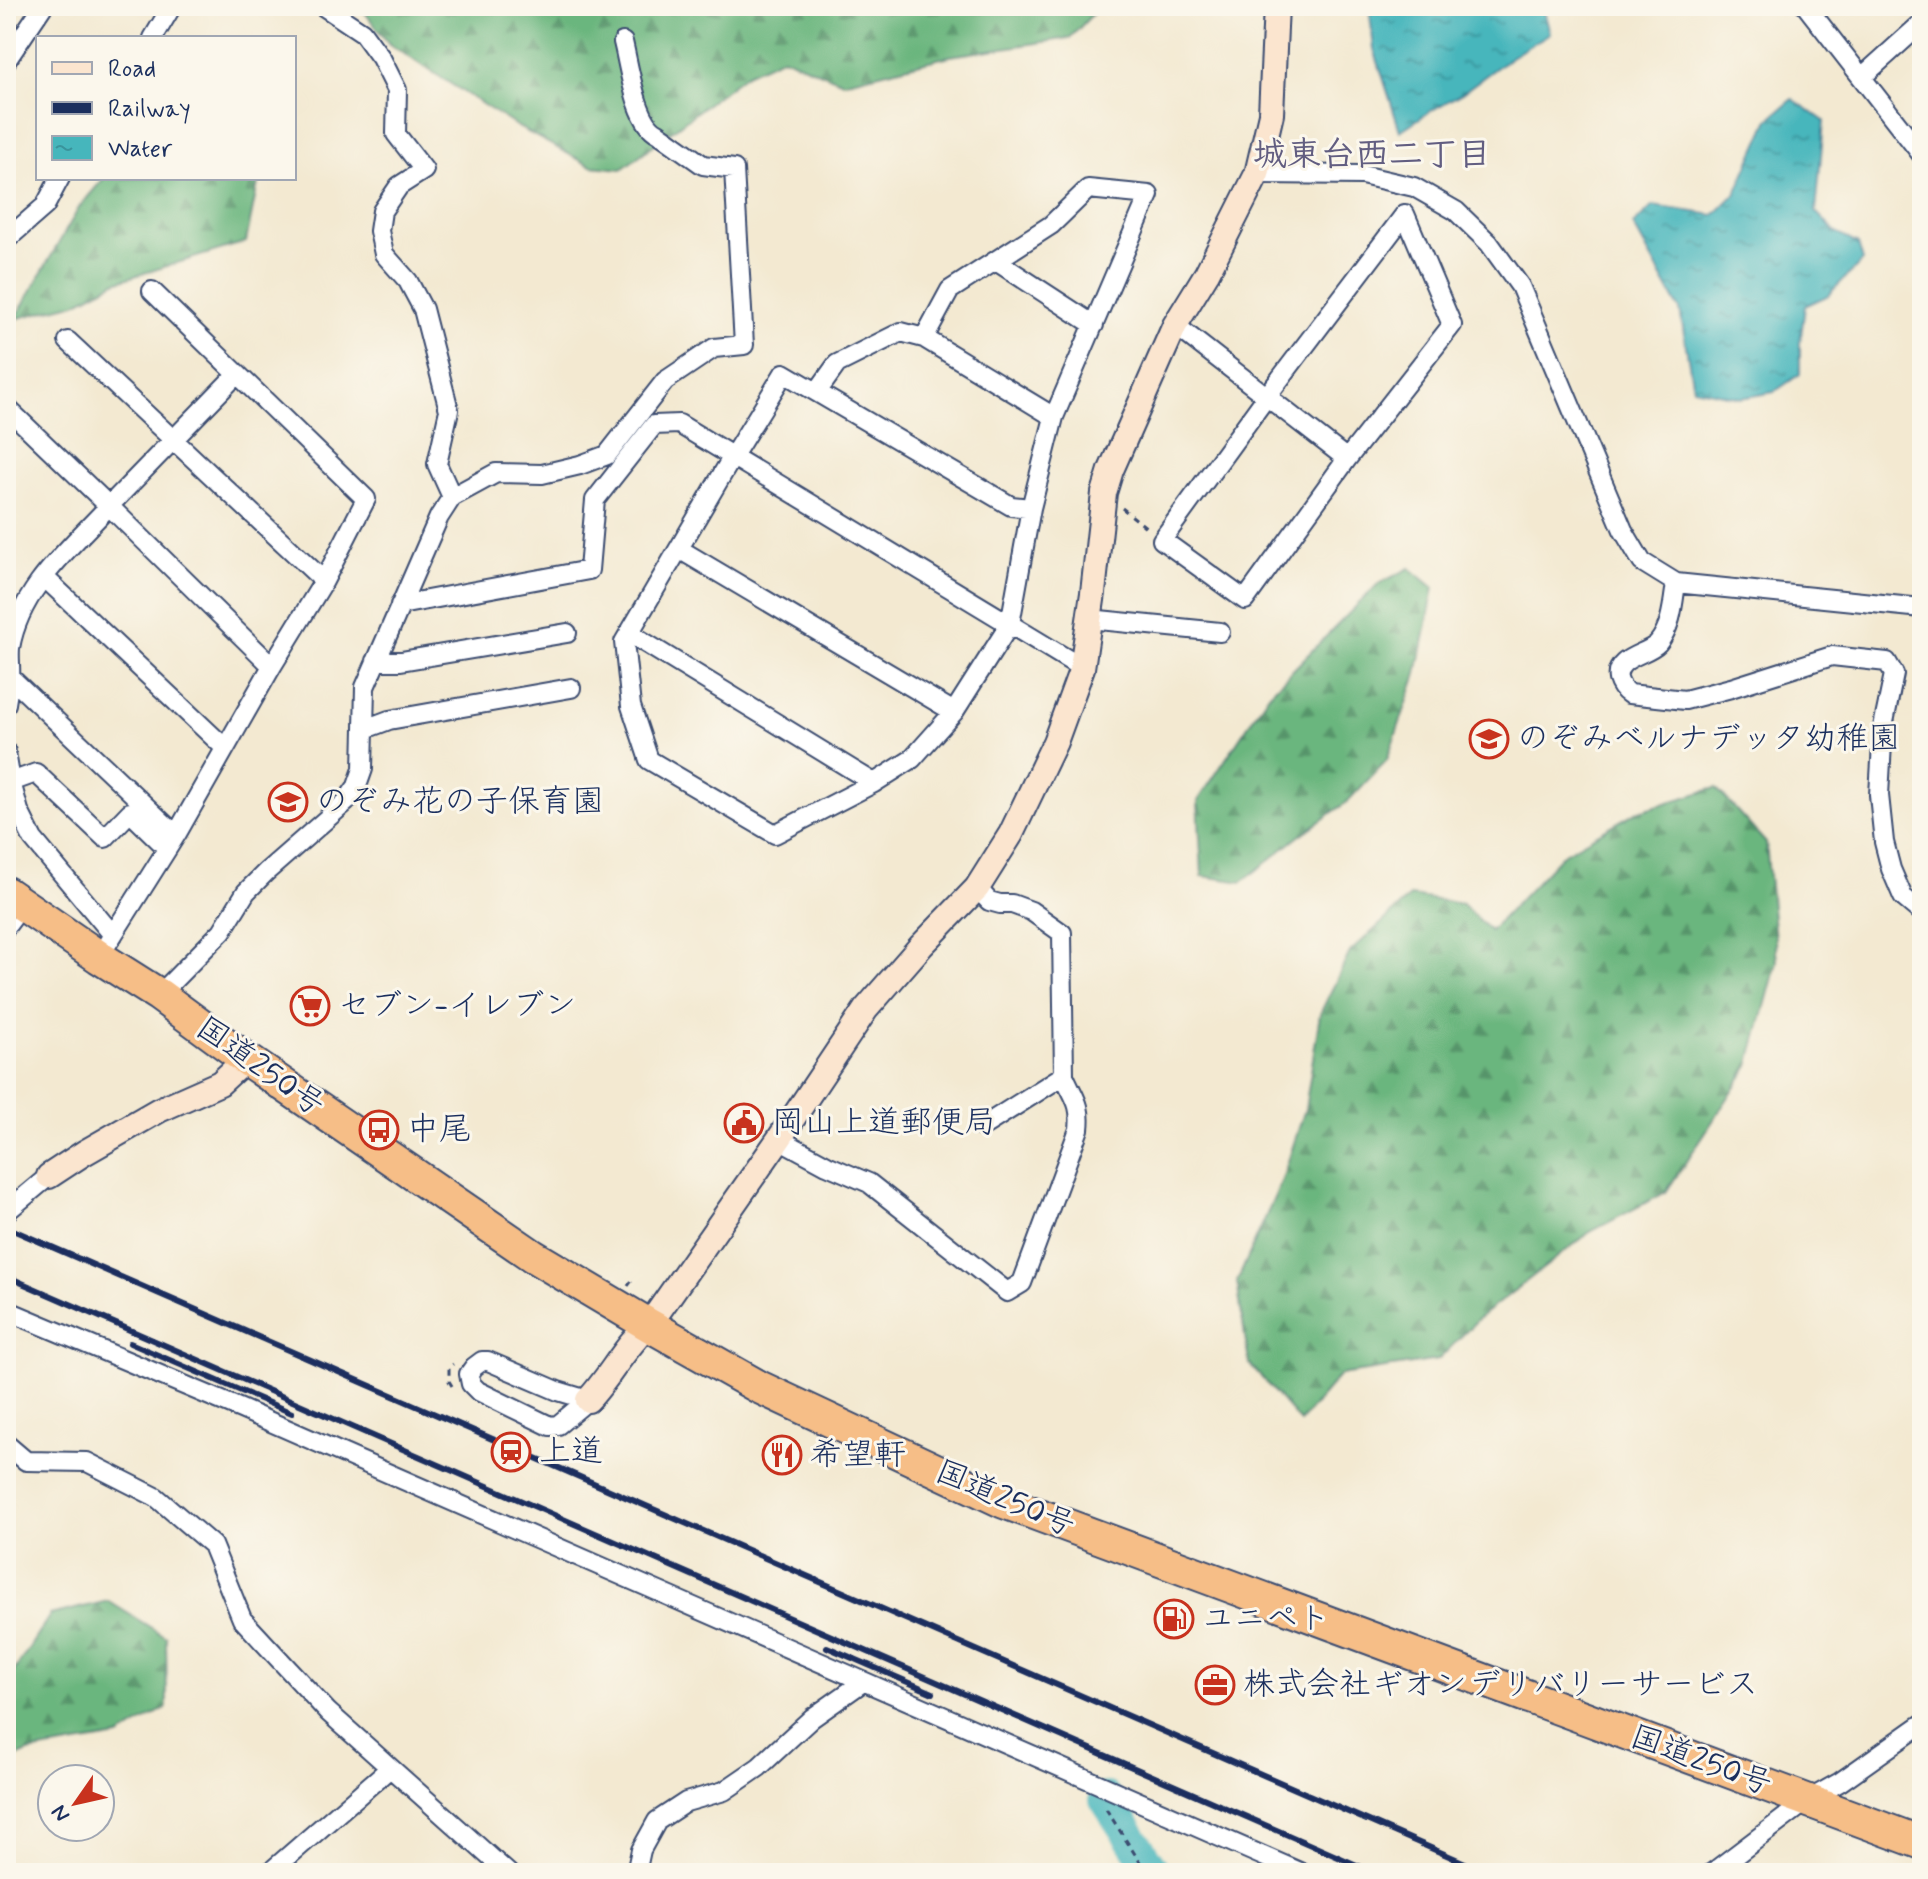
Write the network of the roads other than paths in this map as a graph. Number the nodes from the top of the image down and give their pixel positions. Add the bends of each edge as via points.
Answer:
1 (43, 6) edge
2 (172, 6) edge
3 (323, 6) edge
4 (1276, 6) edge
5 (1806, 6) edge
6 (1922, 23) edge
7 (154, 36) edge
8 (623, 42) dead end
9 (6, 61) edge
10 (1862, 77) junction
11 (1922, 155) edge
12 (1257, 174) junction
13 (59, 180) edge
14 (6, 240) edge
15 (996, 261) junction
16 (152, 291) dead end
17 (1094, 325) junction
18 (1175, 325) junction
19 (924, 338) junction
20 (68, 341) dead end
21 (237, 374) junction
22 (817, 392) junction
23 (1267, 396) junction
24 (6, 407) edge
25 (1054, 417) junction
26 (173, 440) junction
27 (733, 456) junction
28 (1347, 459) junction
29 (452, 497) junction
30 (109, 506) junction
31 (1031, 508) junction
32 (679, 549) junction
33 (44, 577) junction
34 (324, 581) junction
35 (1676, 583) junction
36 (400, 605) junction
37 (1922, 608) edge
38 (1089, 619) junction
39 (1010, 624) junction
40 (1220, 632) dead end
41 (567, 633) dead end
42 (629, 633) junction
43 (376, 661) junction
44 (272, 666) junction
45 (1082, 668) junction
46 (10, 677) junction
47 (571, 688) dead end
48 (6, 704) edge
49 (954, 712) junction
50 (365, 729) junction
51 (225, 748) junction
52 (6, 752) edge
53 (11, 782) junction
54 (874, 783) junction
55 (172, 842) junction
56 (977, 888) junction
57 (16, 900) edge
58 (1922, 913) edge
59 (6, 934) edge
60 (106, 946) junction
61 (159, 995) junction
62 (246, 1059) junction
63 (1064, 1075) junction
64 (982, 1127) dead end
65 (779, 1139) junction
66 (49, 1176) joint
67 (6, 1212) edge
68 (6, 1310) edge
69 (649, 1325) junction
70 (588, 1400) junction
71 (6, 1444) edge
72 (863, 1682) junction
73 (1922, 1724) edge
74 (390, 1768) junction
75 (1808, 1800) junction
76 (1922, 1843) edge
77 (269, 1873) edge
78 (508, 1873) edge
79 (636, 1873) edge
80 (1302, 1873) edge
81 (1712, 1873) edge

1 - 9 street
2 - 7 street
3 - 29 street via 362,32 381,58 397,90 396,134 424,170 399,186 382,211 379,231 384,254 423,309 449,410 437,464
4 - 12 street via 1271,114
5 - 10 street
6 - 10 street
8 - 29 street via 641,112 651,129 703,165 734,169 744,345 714,348 665,381 607,455 542,474 496,473
10 - 11 street
12 - 18 street
12 - 35 street via 1362,175 1414,187 1456,211 1489,243 1520,286 1623,530 1642,562
13 - 14 street via 45,206
15 - 17 street
15 - 17 street via 1051,225 1088,189 1149,195
15 - 19 street via 950,290
16 - 21 street
17 - 25 street
18 - 23 street
18 - 38 street via 1104,493
19 - 22 street via 901,332 837,364
19 - 25 street
20 - 26 street
21 - 26 street
21 - 34 street via 366,499
22 - 27 street via 784,373
22 - 31 street via 1011,506
23 - 28 street
23 - 28 street via 1162,540 1245,600
23 - 28 street via 1405,214 1452,325
24 - 30 street
25 - 31 street
26 - 30 street
26 - 34 street
27 - 32 street
27 - 36 street via 679,424 654,425 595,500 589,570
27 - 39 street
29 - 36 street
30 - 33 street
30 - 44 street
31 - 39 street
32 - 42 street
32 - 49 street
33 - 46 street via 16,627
33 - 51 street
34 - 44 street
35 - 37 street
35 - 58 street via 1671,619 1657,644 1619,668 1619,682 1629,694 1685,700 1832,656 1887,662 1894,674 1883,727 1879,795 1884,842 1903,897
36 - 43 street
38 - 40 street
38 - 45 street
39 - 45 street
39 - 49 street
41 - 43 street
42 - 54 street
42 - 54 street via 624,642 631,706 649,760 775,834
43 - 50 street via 365,687
44 - 51 street
45 - 56 street via 1049,755 1011,834
46 - 48 street
46 - 55 street
47 - 50 street via 389,720
49 - 54 street via 912,759
50 - 61 street via 363,769 346,802 246,892 222,931
51 - 55 street
52 - 53 street
53 - 55 street via 36,773 105,838 130,812
53 - 60 street via 33,839
55 - 60 street
56 - 63 street via 989,901 1031,911 1062,933
56 - 65 street via 866,1009
57 - 59 lane
57 - 60 highway, 国道250号
60 - 61 highway, 国道250号
61 - 62 highway, 国道250号
62 - 66 street via 220,1083 146,1117
62 - 69 highway, 国道250号 via 533,1256
63 - 64 street
63 - 65 street via 1078,1102 1079,1129 1022,1283 1007,1292 869,1183
65 - 69 street
66 - 67 street
68 - 72 street
69 - 70 street
69 - 75 highway, 国道250号 via 759,1387 1004,1502
70 - 70 street via 550,1426 478,1391 469,1374 488,1361
71 - 74 street via 26,1461 87,1462 156,1497 212,1545 242,1619 328,1712
72 - 79 street via 724,1791 686,1802 657,1821
72 - 80 street
73 - 75 street
74 - 77 street
74 - 78 street
75 - 76 highway, 国道250号
75 - 81 street

